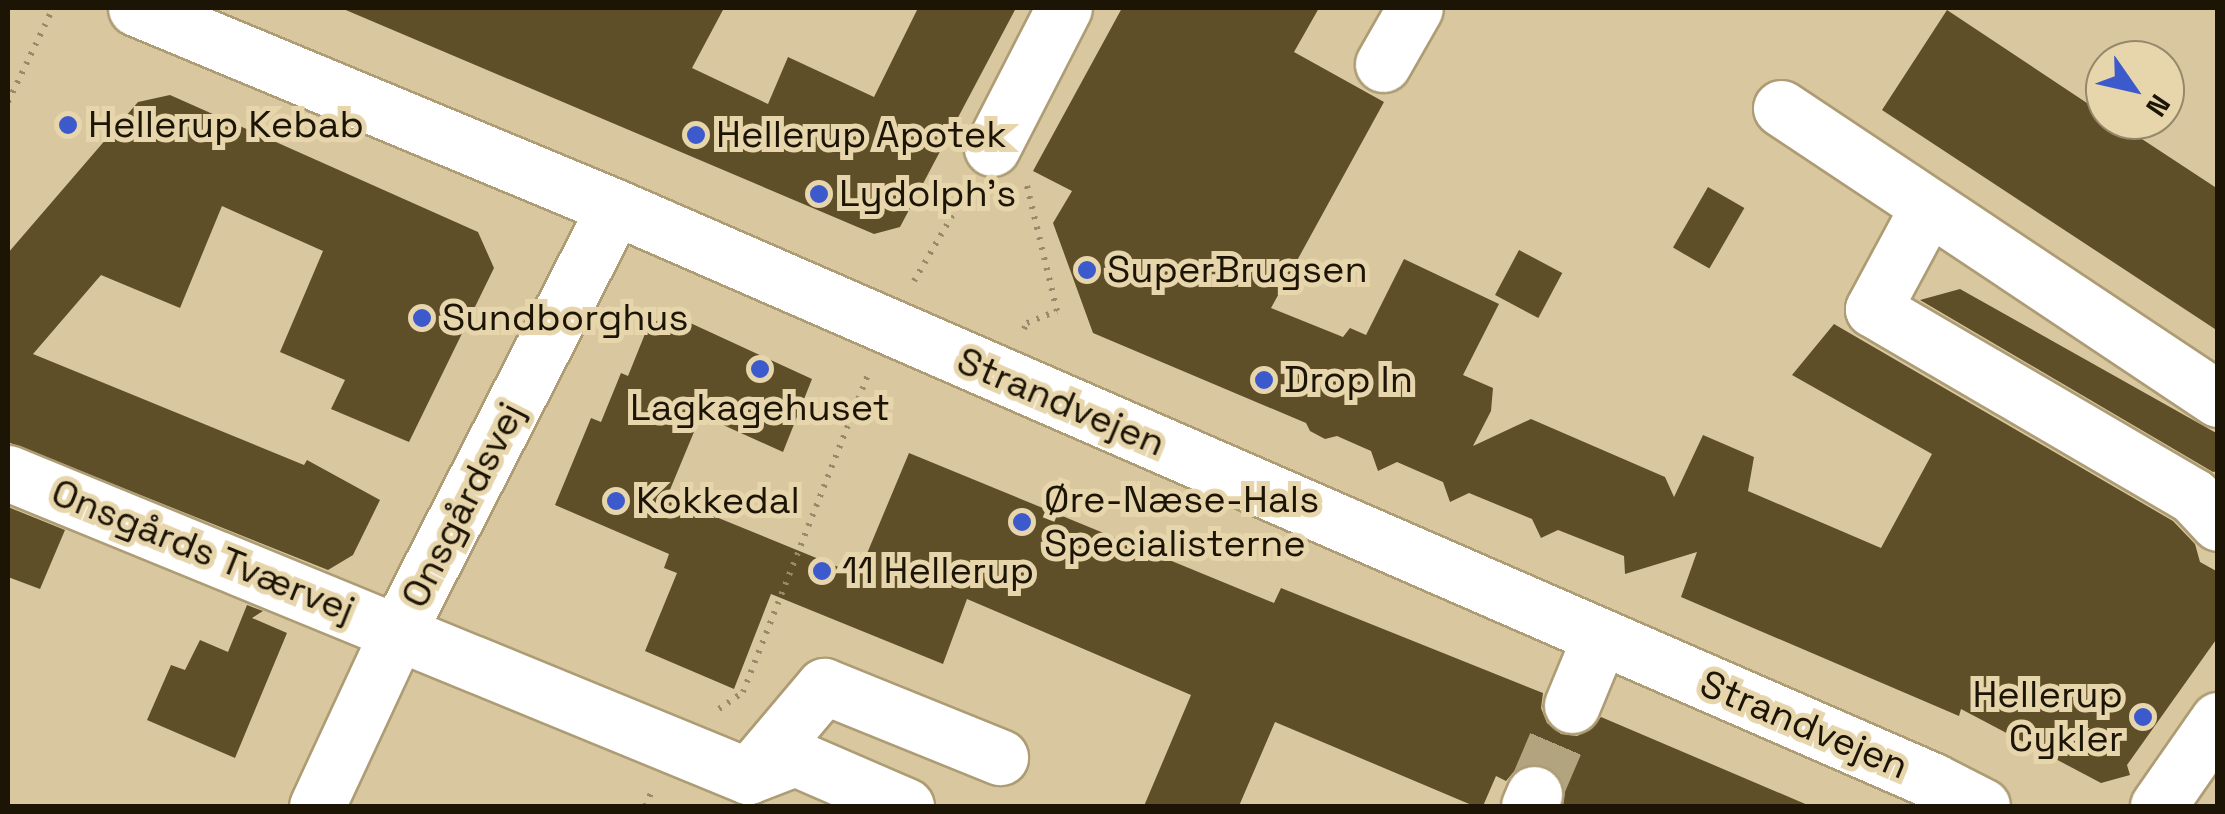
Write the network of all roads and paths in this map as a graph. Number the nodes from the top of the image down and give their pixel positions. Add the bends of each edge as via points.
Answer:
1 (53, 8) edge
2 (136, 8) edge
3 (1064, 8) edge
4 (1415, 8) edge
5 (1384, 64) dead end
6 (8, 102) edge
7 (1781, 108) dead end
8 (1001, 168) junction
9 (976, 199) dead end
10 (958, 204) junction
11 (1928, 206) junction
12 (615, 207) junction
13 (888, 328) junction
14 (1005, 377) junction
15 (2218, 399) edge
16 (8, 473) edge
17 (2218, 523) edge
18 (399, 630) junction
19 (1600, 636) junction
20 (1572, 705) tunnel mouth
21 (2218, 720) edge
22 (672, 744) junction
23 (1000, 757) dead end
24 (748, 776) junction
25 (316, 806) edge
26 (645, 806) edge
27 (906, 806) edge
28 (1982, 806) edge
29 (2158, 806) edge

1 - 6 path
2 - 12 main road, Strandvejen
3 - 8 main road
4 - 5 main road
7 - 11 main road
8 - 10 path
8 - 14 path via 1027,184 1057,311 1027,322
9 - 10 path
10 - 13 path
11 - 15 main road
11 - 17 main road via 1874,309 2193,496
12 - 13 main road, Strandvejen
12 - 18 main road, Onsgårdsvej
13 - 14 main road, Strandvejen
13 - 22 path via 743,692
14 - 19 main road, Strandvejen
16 - 18 main road, Onsgårds Tværvej
18 - 22 main road, Onsgårds Tværvej
18 - 25 main road, Onsgårdsvej
19 - 20 main road
19 - 28 main road, Strandvejen
21 - 29 main road
22 - 24 main road, Onsgårds Tværvej
22 - 26 path
23 - 24 main road via 824,686
24 - 27 main road via 795,758

